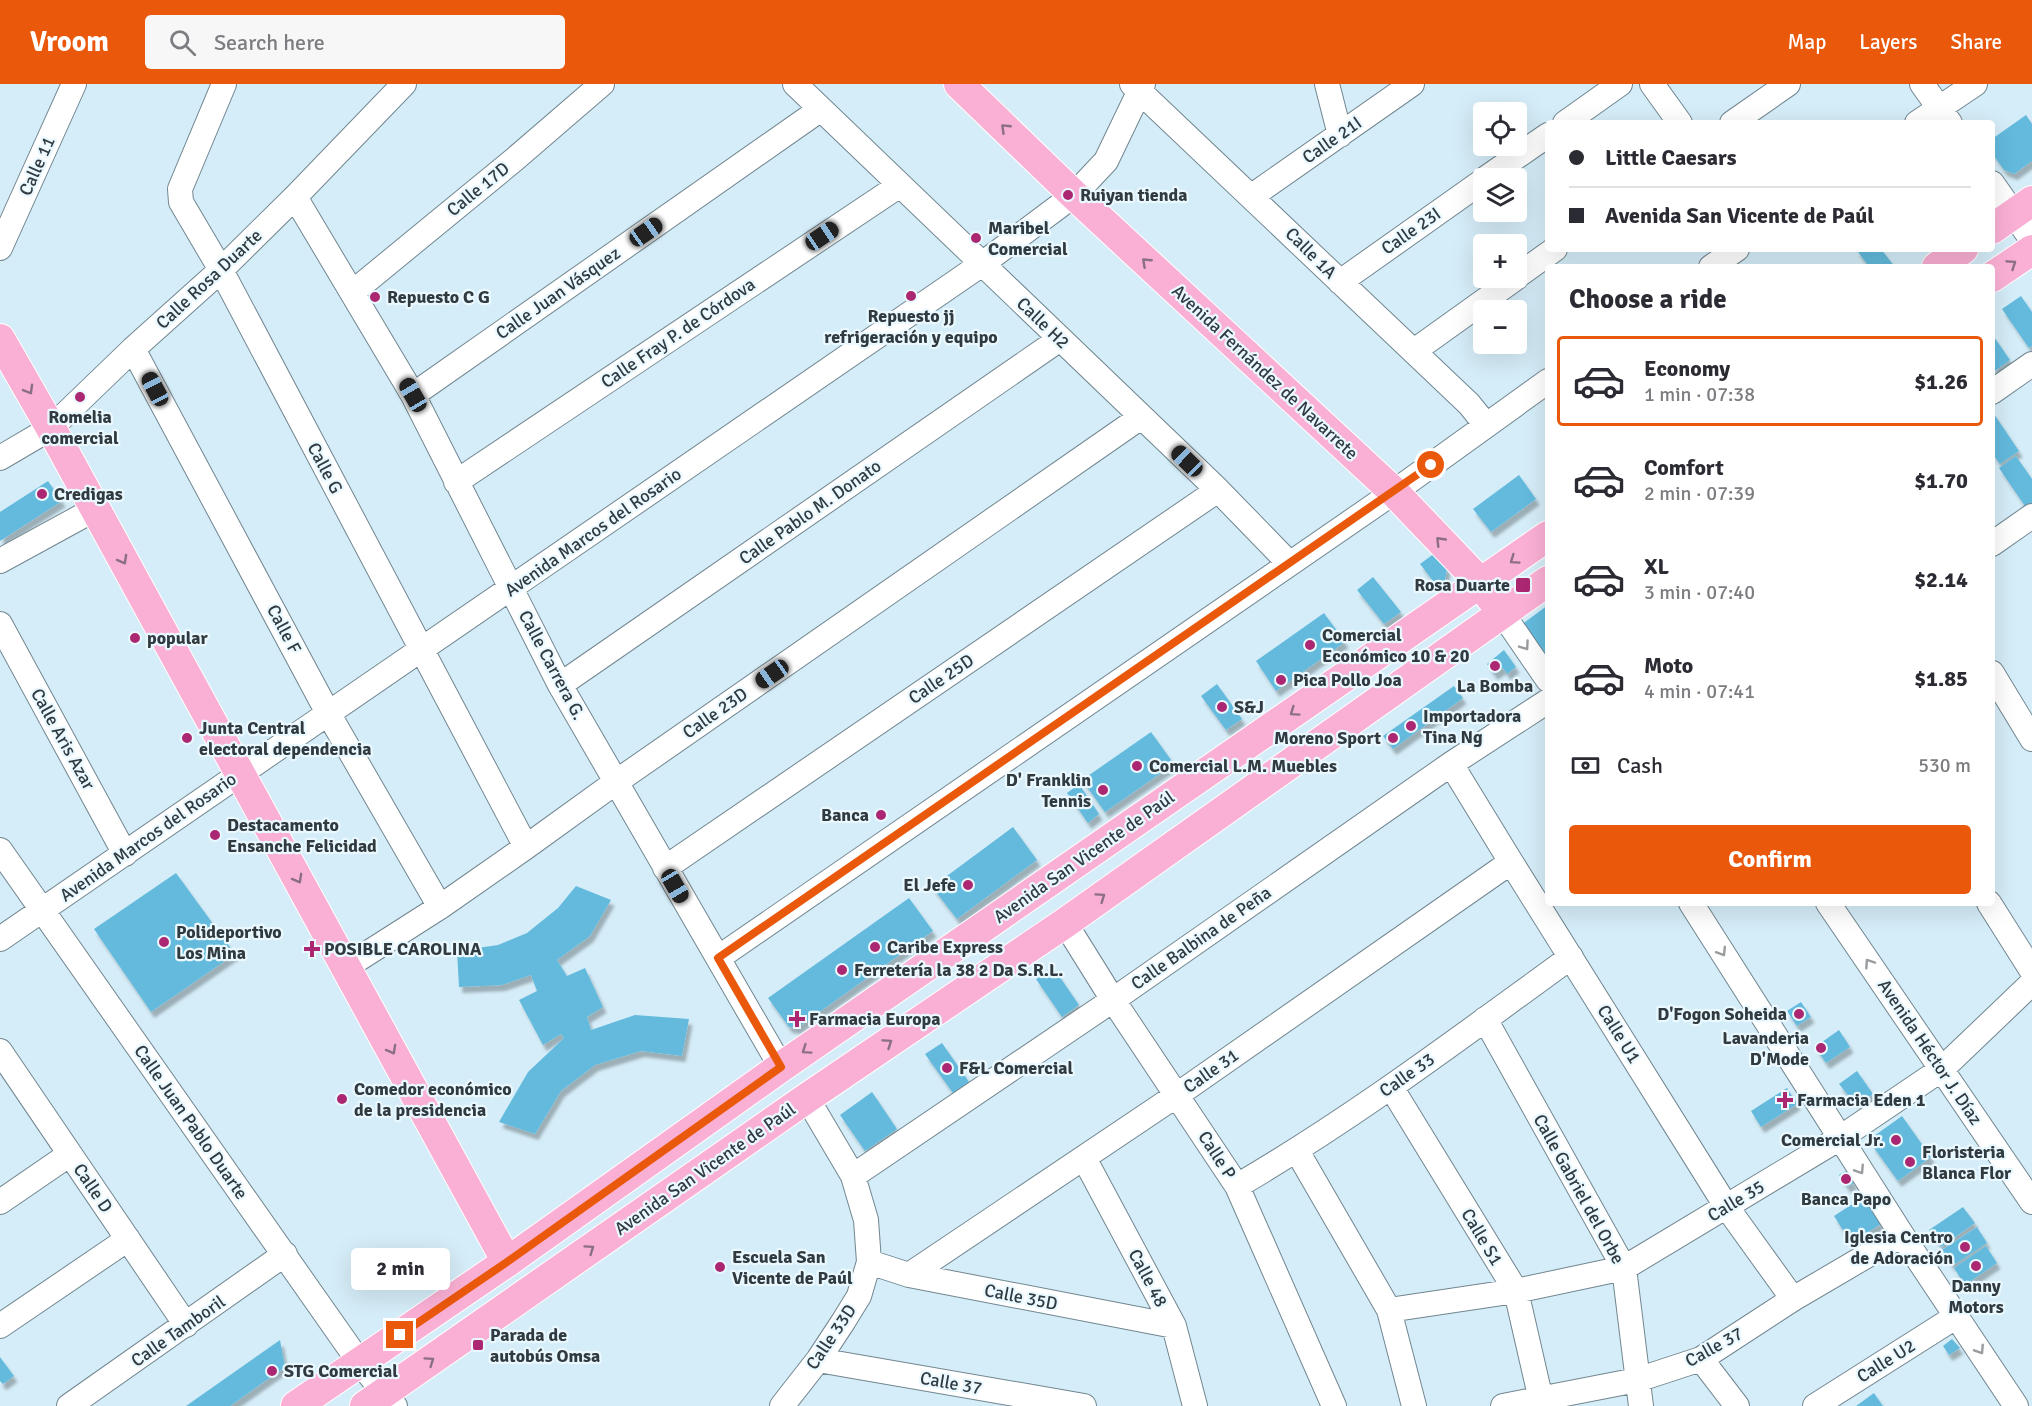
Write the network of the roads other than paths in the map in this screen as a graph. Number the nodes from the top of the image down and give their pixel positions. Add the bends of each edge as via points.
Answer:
1 (74, 84) edge
2 (224, 84) edge
3 (404, 84) edge
4 (602, 84) edge
5 (795, 84) edge
6 (959, 84) edge
7 (1327, 84) edge
8 (1412, 84) edge
9 (1620, 84) edge
10 (1652, 84) edge
11 (1788, 84) edge
12 (1922, 84) edge
13 (1975, 84) edge
14 (1139, 86) edge
15 (821, 109) junction
16 (1945, 115) edge
17 (1569, 120) edge
18 (1678, 120) edge
19 (1736, 120) edge
20 (1928, 120) edge
21 (1340, 135) junction
22 (1545, 137) edge
23 (1501, 168) edge
24 (900, 184) junction
25 (1473, 188) edge
26 (1995, 188) edge
27 (1074, 195) junction
28 (1252, 196) junction
29 (295, 197) junction
30 (2012, 214) edge
31 (2032, 240) edge
32 (0, 248) edge
33 (2032, 250) edge
34 (1552, 252) edge
35 (1733, 252) edge
36 (1959, 252) edge
37 (982, 264) junction
38 (1715, 264) edge
39 (1941, 264) edge
40 (1527, 269) edge
41 (221, 270) junction
42 (1995, 275) edge
43 (1340, 282) junction
44 (1501, 288) edge
45 (353, 292) junction
46 (0, 339) edge
47 (1060, 339) junction
48 (133, 349) junction
49 (1414, 351) junction
50 (2032, 364) edge
51 (1545, 383) edge
52 (1995, 390) edge
53 (413, 395) junction
54 (1141, 417) junction
55 (1486, 424) junction
56 (51, 428) junction
57 (0, 458) edge
58 (456, 482) junction
59 (1218, 490) junction
60 (1394, 492) junction
61 (95, 509) junction
62 (2032, 516) edge
63 (1545, 538) edge
64 (1995, 542) edge
65 (0, 561) edge
66 (1289, 563) junction
67 (1480, 583) junction
68 (1545, 583) edge
69 (511, 589) junction
70 (1502, 613) junction
71 (0, 624) edge
72 (422, 650) junction
73 (1545, 676) edge
74 (1995, 678) edge
75 (561, 685) junction
76 (1545, 703) edge
77 (328, 713) junction
78 (2032, 739) edge
79 (1452, 764) junction
80 (241, 773) junction
81 (616, 782) junction
82 (526, 847) junction
83 (0, 850) edge
84 (125, 854) junction
85 (1511, 862) junction
86 (665, 868) junction
87 (1692, 906) edge
88 (1830, 906) edge
89 (1991, 906) edge
90 (440, 907) junction
91 (41, 910) junction
92 (1065, 923) junction
93 (0, 939) edge
94 (1571, 957) junction
95 (718, 958) junction
96 (346, 967) junction
97 (2032, 971) edge
98 (2032, 983) edge
99 (1113, 999) junction
100 (1485, 1019) junction
101 (4, 1064) edge
102 (781, 1067) junction
103 (1942, 1069) junction
104 (1391, 1087) junction
105 (1177, 1095) junction
106 (807, 1098) junction
107 (1840, 1138) junction
108 (1297, 1151) junction
109 (70, 1154) junction
110 (1084, 1158) junction
111 (853, 1176) junction
112 (1237, 1186) junction
113 (2032, 1202) edge
114 (0, 1203) edge
115 (1726, 1206) junction
116 (1902, 1235) junction
117 (128, 1239) junction
118 (285, 1254) junction
119 (507, 1262) junction
120 (869, 1262) junction
121 (1624, 1268) junction
122 (909, 1275) junction
123 (1516, 1291) junction
124 (1793, 1299) junction
125 (1389, 1310) junction
126 (1957, 1316) junction
127 (186, 1325) junction
128 (0, 1326) edge
129 (1174, 1326) junction
130 (1701, 1359) junction
131 (818, 1360) junction
132 (360, 1363) junction
133 (1637, 1380) junction
134 (1541, 1400) junction
135 (381, 1402) edge
136 (2013, 1405) edge
137 (69, 1406) edge
138 (296, 1406) edge
139 (782, 1406) edge
140 (1084, 1406) edge
141 (1195, 1406) edge
142 (1334, 1406) edge
143 (1414, 1406) edge
144 (1503, 1406) edge
145 (1641, 1406) edge
146 (1737, 1406) edge
147 (1815, 1406) edge

1 - 32 street, Calle 11
2 - 41 street, Calle G via 180,189 181,202
3 - 29 street, Calle Rosa Duarte
4 - 45 street, Calle 17D
5 - 15 street, Calle H2
27 -> 6 main road, Avenida Fernández de Navarrete
7 - 21 street
8 - 21 street, Calle 21I
9 - 17 street
10 - 18 street
11 - 19 street
12 - 16 street
13 - 16 street
14 - 27 street, Avenida Marcos del Rosario via 1106,161
14 - 28 street, Calle 1A
15 - 24 street, Calle H2
15 - 53 street, Calle Juan Vásquez
16 - 20 street
21 - 28 street, Calle 21I
22 - 23 street, Calle 23I
24 - 37 street, Calle H2
24 - 58 street, Calle Fray P. de Córdova
25 - 43 street, Calle 23I
26 - 30 street
27 - 37 street, Avenida Marcos del Rosario
60 -> 27 main road, Avenida Fernández de Navarrete
28 - 43 street, Calle 1A
29 - 41 street, Calle Rosa Duarte
29 - 45 street, Calle Carrera G.
30 - 31 street
42 -> 33 main road
34 - 40 street
35 - 38 street
36 - 39 main road
37 - 47 street, Calle H2
37 - 69 street, Avenida Marcos del Rosario
41 - 48 street, Calle Rosa Duarte
41 - 72 street, Calle G
43 - 49 street, Calle 1A
44 - 49 street
45 - 53 street, Calle Carrera G.
46 -> 56 main road
47 - 54 street, Calle H2
47 - 75 street, Calle Pablo M. Donato
48 - 56 street, Calle Rosa Duarte
48 - 77 street, Calle F
49 - 55 street, Calle 1A
50 - 52 street
51 - 55 street
53 - 58 street, Calle Carrera G.
54 - 59 street, Calle H2
54 - 81 street, Calle 23D
55 - 60 street
56 - 57 street, Calle Rosa Duarte
56 - 61 main road
58 - 69 street, Calle Carrera G.
59 - 66 street, Calle H2
59 - 86 street, Calle 25D
60 - 66 street
67 -> 60 main road, Avenida Fernández de Navarrete
61 - 65 street
61 -> 80 main road
62 - 64 street
63 -> 67 main road, Avenida San Vicente de Paúl
66 - 95 street
67 - 70 main road, Avenida Fernández de Navarrete
67 -> 102 main road, Avenida San Vicente de Paúl
68 - 70 main road, Avenida San Vicente de Paúl
69 - 72 street, Avenida Marcos del Rosario
69 - 75 street, Calle Carrera G.
70 -> 73 street, Avenida Fernández de Navarrete
92 -> 70 main road, Avenida San Vicente de Paúl
71 - 84 street, Calle Aris Azar
72 - 77 street, Avenida Marcos del Rosario
72 - 82 street, Calle G
74 - 78 street
75 - 81 street, Calle Carrera G.
76 - 79 street, Calle Balbina de Peña
77 - 80 street, Avenida Marcos del Rosario
77 - 90 street, Calle F
79 - 85 street, Calle U1
79 - 99 street, Calle Balbina de Peña
80 - 84 street, Avenida Marcos del Rosario
80 -> 96 main road
81 - 82 street, Calle 23D
81 - 86 street, Calle Carrera G.
82 - 90 street, Calle 23D
83 - 91 street, Calle Juan Pablo Duarte
84 - 91 street, Avenida Marcos del Rosario
85 - 94 street, Calle U1
85 - 105 street, Calle 31
86 - 95 street, Calle Carrera G.
87 -> 107 street
103 -> 88 street, Avenida Héctor J. Díaz
89 - 97 street
90 - 96 street, Calle 23D
91 - 93 street, Avenida Marcos del Rosario
91 - 118 street, Calle Juan Pablo Duarte
92 - 99 street, Calle P
106 -> 92 main road, Avenida San Vicente de Paúl
94 - 100 street, Calle 33
94 - 115 street, Calle U1
95 - 102 street, Calle Carrera G.
96 -> 119 main road
98 - 103 street, Calle 35
99 - 105 street, Calle P
99 - 111 street, Calle Balbina de Peña
100 - 104 street, Calle 33
100 - 121 street, Calle Gabriel del Orbe
101 - 109 street, Calle D
102 - 119 main road, Avenida San Vicente de Paúl
103 - 107 street, Calle 35
103 - 113 street, Avenida Héctor J. Díaz
104 - 108 street, Calle 33
104 - 123 street, Calle S1
105 - 110 street, Calle 31
105 - 112 street, Calle P
106 - 111 street, Calle 33D
135 -> 106 main road, Avenida San Vicente de Paúl
107 - 115 street, Calle 35
107 -> 116 street
108 - 112 street, Calle 33
108 - 125 street
109 - 114 street
109 - 117 street, Calle D
110 - 122 street, Calle 31
110 - 129 street, Calle 48
111 - 120 street, Calle 33D via 866,1220
112 - 142 street, Calle P
115 - 121 street, Calle 35
115 - 124 street, Calle U1
116 - 124 street, Calle 37
116 - 126 street
117 - 127 street, Calle D
117 - 128 street
118 - 127 street, Calle Tamboril
118 - 132 street, Calle Juan Pablo Duarte
119 - 132 main road, Avenida San Vicente de Paúl
120 - 122 street, Calle 35D
120 - 131 street, Calle 33D via 859,1296
121 - 123 street, Calle 35
121 - 133 street, Calle Gabriel del Orbe
122 - 129 street, Calle 35D
123 - 125 street, Calle 35
123 - 134 street, Calle S1
124 - 130 street, Calle 37
125 - 143 street
126 -> 136 street
126 - 147 street, Calle U2
127 - 137 street, Calle Tamboril
129 - 141 street, Calle 48
130 - 133 street, Calle 37
130 - 146 street
131 - 139 street, Calle 33D
131 - 140 street, Calle 37
132 - 135 street, Calle Juan Pablo Duarte
132 - 138 main road, Avenida San Vicente de Paúl
133 - 134 street, Calle 37
133 - 145 street, Calle Gabriel del Orbe
134 - 144 street, Calle 37

